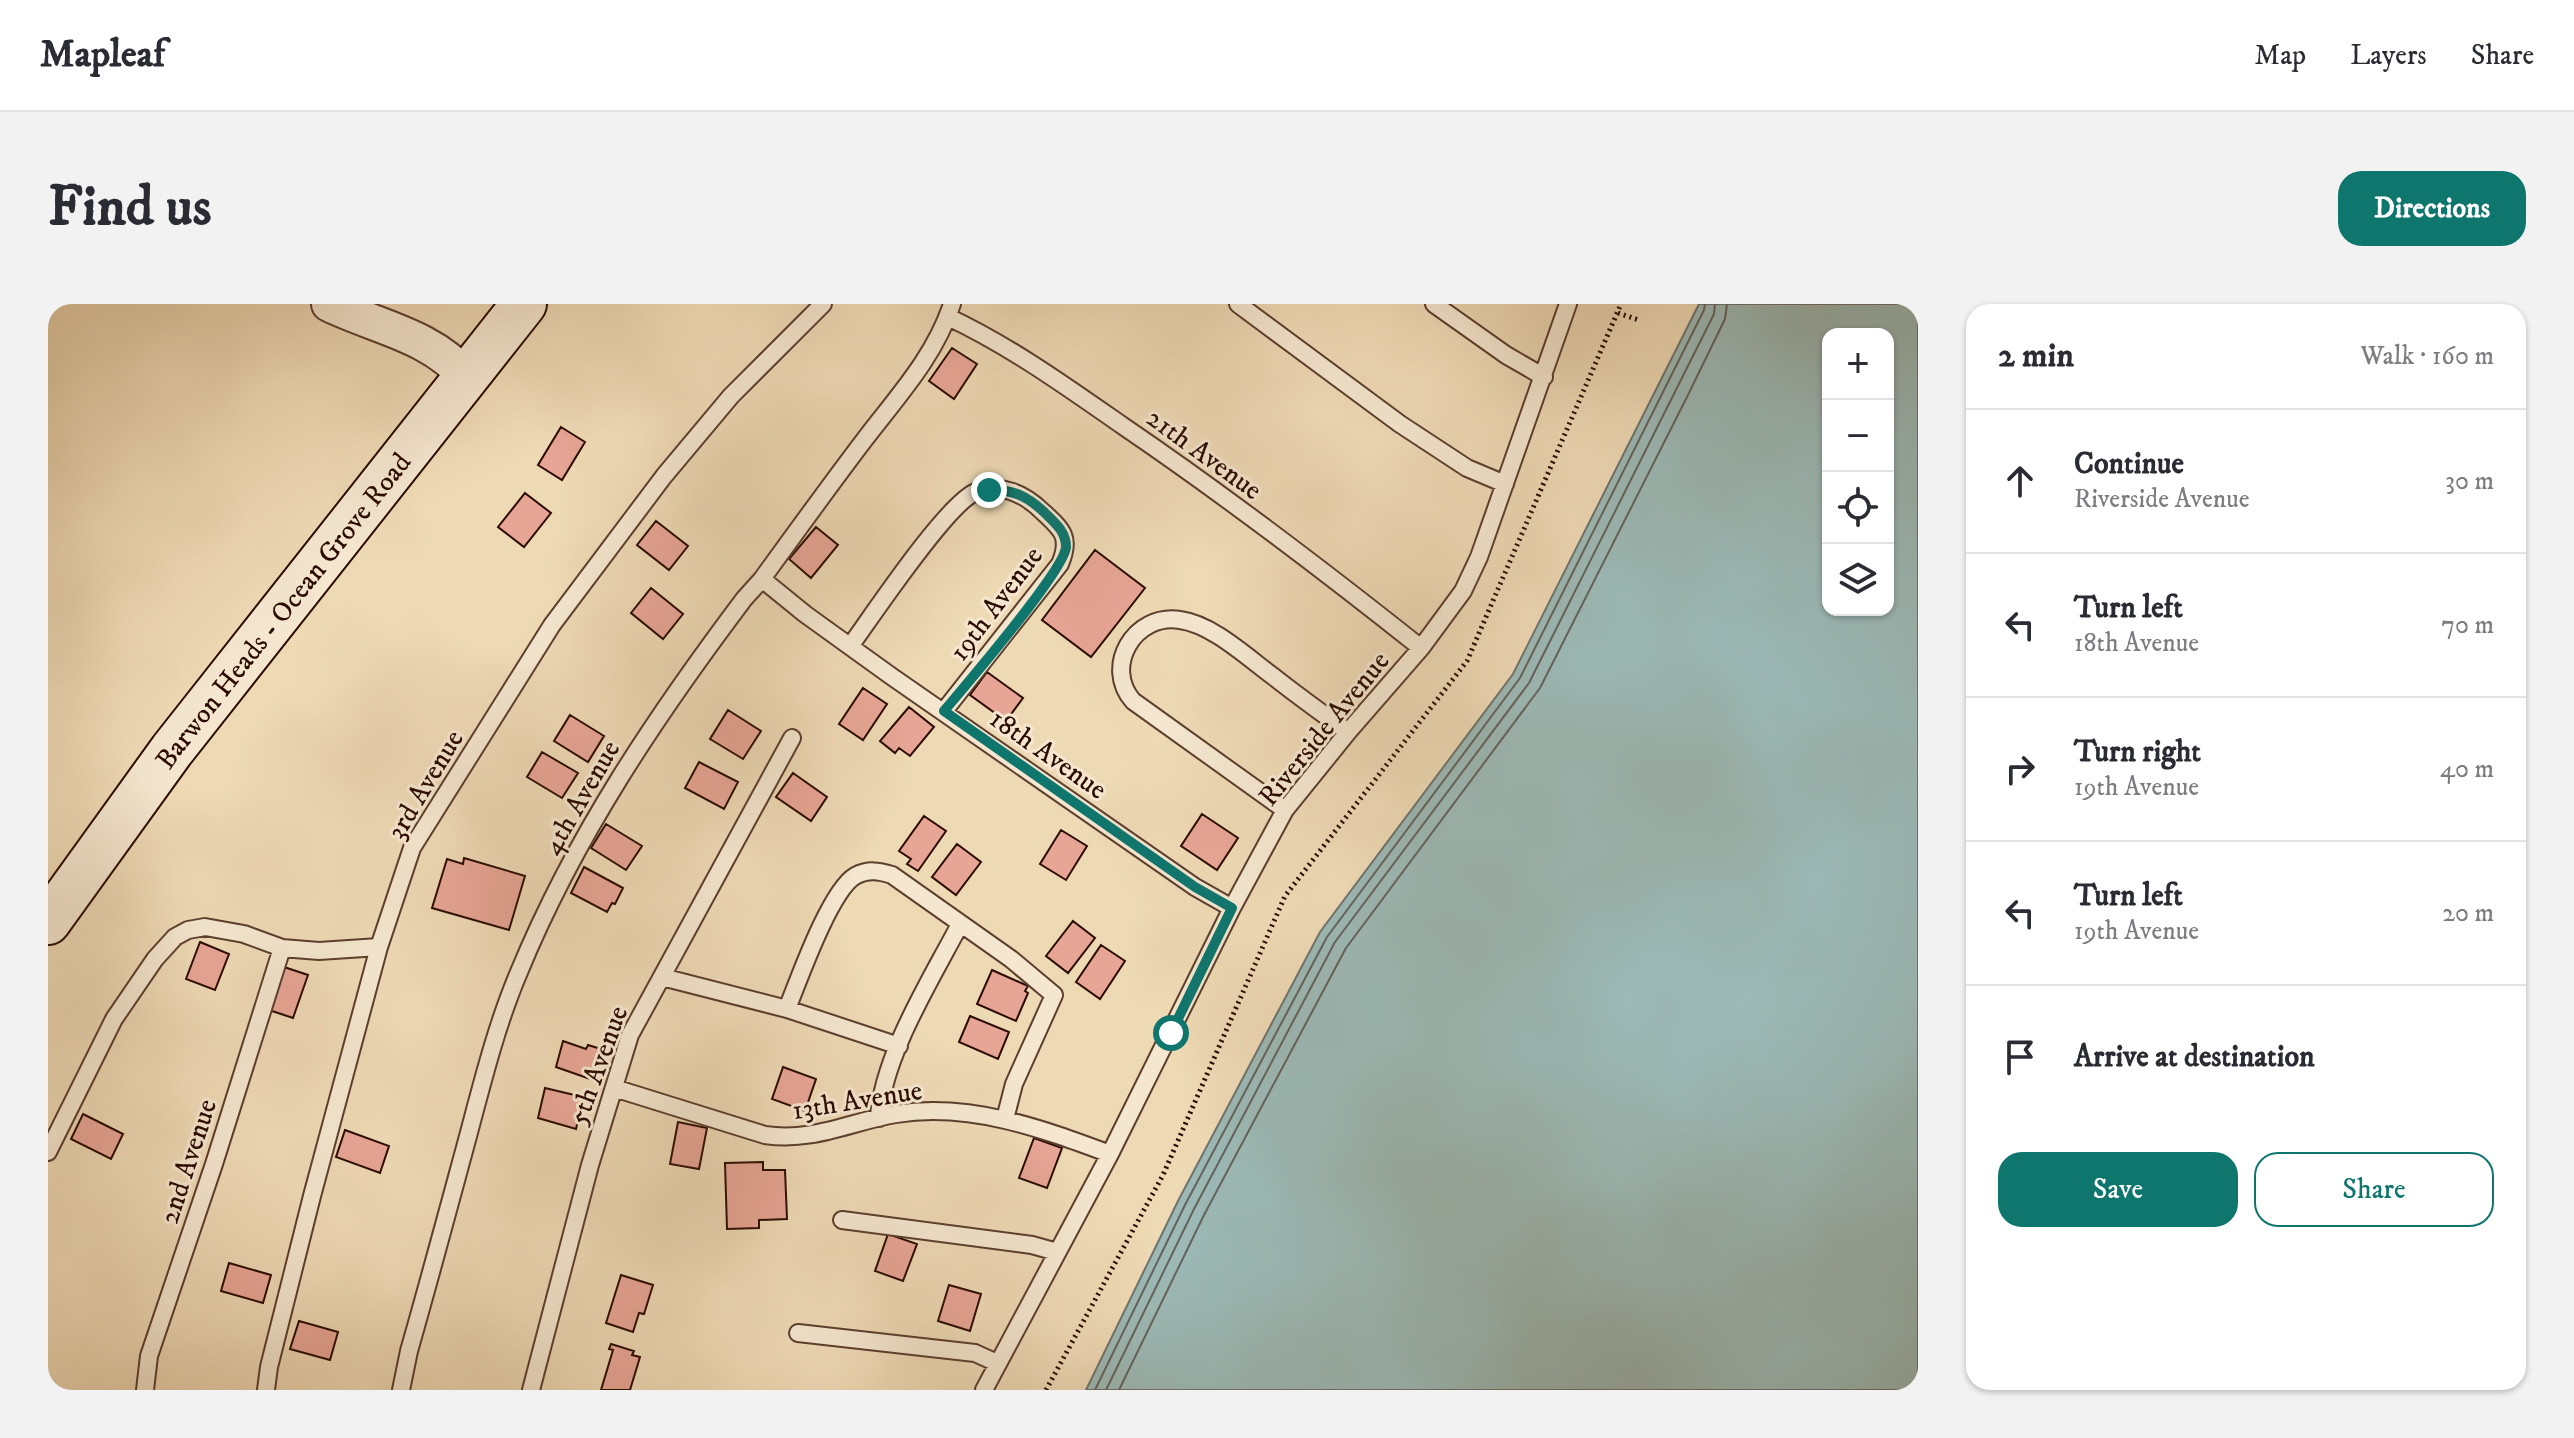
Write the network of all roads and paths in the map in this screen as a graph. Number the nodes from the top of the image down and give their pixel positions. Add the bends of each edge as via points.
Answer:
1 (329, 304) edge
2 (524, 304) edge
3 (823, 304) edge
4 (1238, 304) edge
5 (1434, 304) edge
6 (1568, 304) edge
7 (1621, 304) edge
8 (950, 310) edge
9 (1618, 313) dead end
10 (1639, 320) dead end
11 (466, 377) junction
12 (1544, 377) junction
13 (1505, 484) junction
14 (762, 579) junction
15 (851, 645) junction
16 (1421, 648) junction
17 (944, 711) junction
18 (1348, 732) junction
19 (792, 738) dead end
20 (1285, 810) junction
21 (1232, 908) junction
22 (48, 922) edge
23 (960, 924) junction
24 (379, 947) junction
25 (282, 948) junction
26 (662, 977) junction
27 (787, 1009) junction
28 (899, 1046) junction
29 (614, 1088) junction
30 (879, 1118) junction
31 (1005, 1119) junction
32 (48, 1152) edge
33 (1110, 1154) junction
34 (842, 1220) dead end
35 (1057, 1252) junction
36 (798, 1333) dead end
37 (997, 1363) junction
38 (145, 1390) edge
39 (266, 1390) edge
40 (401, 1390) edge
41 (531, 1390) edge
42 (984, 1390) edge
43 (1046, 1390) edge

1 - 11 street via 411,336 454,363
2 - 11 main road, Barwon Heads - Ocean Grove Road
3 - 24 lane, 3rd Avenue via 731,396 552,625 412,848
4 - 13 lane via 1400,424 1467,468
5 - 12 lane
6 - 12 lane, Riverside Avenue
7 - 43 path via 1467,661 1285,896 1163,1175
8 - 14 lane, 4th Avenue via 915,376
8 - 16 lane, 21th Avenue via 1167,456
9 - 10 path
11 - 22 main road, Barwon Heads - Ocean Grove Road via 172,750
12 - 13 lane, Riverside Avenue
13 - 16 lane, Riverside Avenue via 1463,591
14 - 15 lane, 18th Avenue
14 - 40 lane, 4th Avenue via 648,731 597,813 518,973 486,1070
15 - 17 lane, 18th Avenue
15 - 17 lane, 19th Avenue via 962,501 975,493 1003,489 1031,500 1059,527 1066,550 1012,628
16 - 18 lane, Riverside Avenue
17 - 21 lane, 18th Avenue
18 - 20 lane, Riverside Avenue
18 - 20 lane via 1199,625 1160,621 1134,635 1121,662 1124,691
19 - 26 lane, 5th Avenue
20 - 21 lane, Riverside Avenue
21 - 33 lane, Riverside Avenue
23 - 27 lane via 892,875 877,871 853,877 818,934
23 - 28 lane
23 - 31 lane via 1054,995 1018,1074
24 - 25 lane
24 - 39 lane, 3rd Avenue
25 - 32 lane via 205,927 175,937 114,1019
25 - 38 lane, 2nd Avenue via 149,1356
26 - 27 lane
26 - 29 lane, 5th Avenue via 630,1035
27 - 28 lane
28 - 30 lane
29 - 30 lane, 13th Avenue via 765,1135 828,1133
29 - 41 lane, 5th Avenue
30 - 31 lane, 13th Avenue via 918,1112
31 - 33 lane, 13th Avenue
33 - 35 lane, Riverside Avenue
34 - 35 lane
35 - 37 lane, Riverside Avenue
36 - 37 lane via 975,1353
37 - 42 lane, Riverside Avenue

